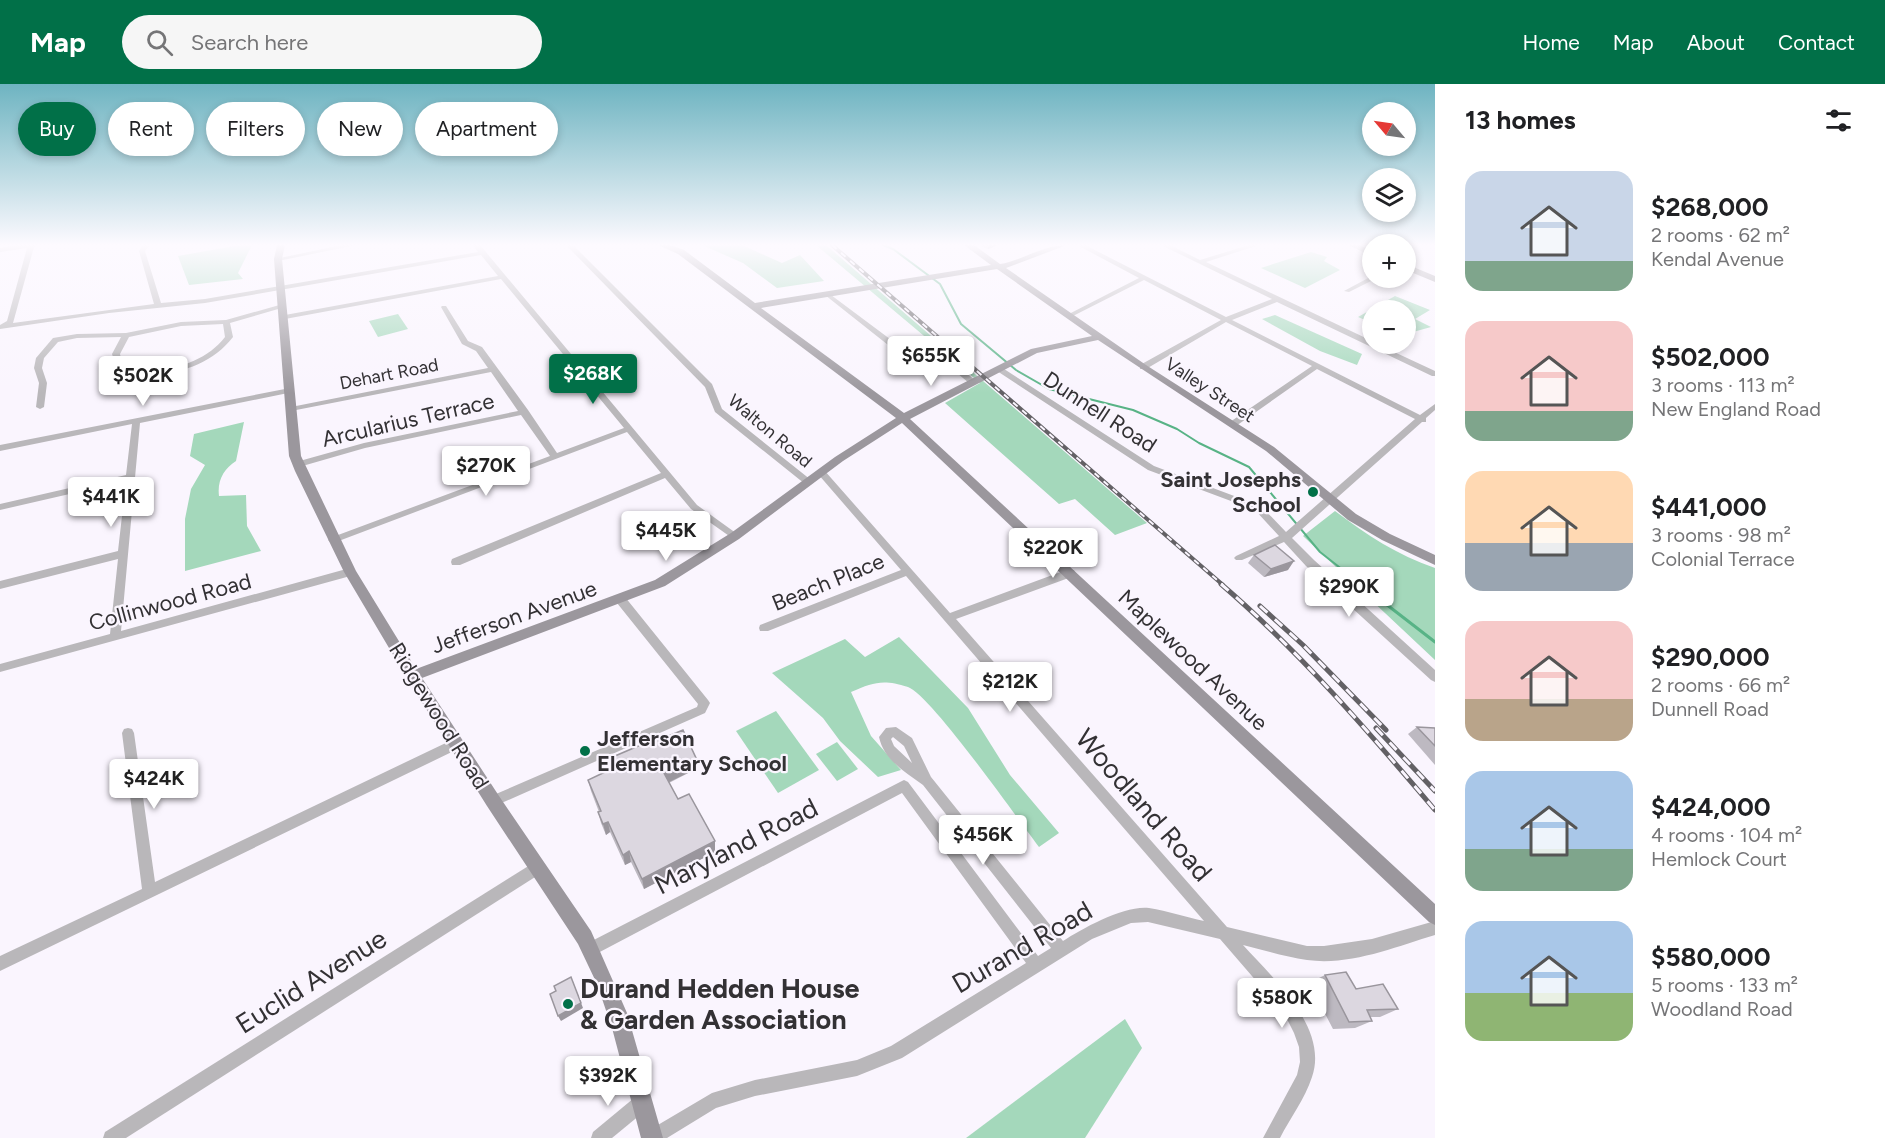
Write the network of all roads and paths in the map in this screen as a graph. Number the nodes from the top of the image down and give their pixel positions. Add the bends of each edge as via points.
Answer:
1 (18, 294) edge
2 (155, 294) edge
3 (232, 294) edge
4 (282, 294) edge
5 (392, 294) edge
6 (516, 294) edge
7 (618, 294) edge
8 (738, 294) edge
9 (826, 294) edge
10 (827, 294) edge
11 (1039, 294) edge
12 (1112, 294) edge
13 (1175, 294) edge
14 (1268, 294) edge
15 (1278, 299) junction
16 (158, 305) junction
17 (754, 306) junction
18 (444, 307) dead end
19 (284, 311) junction
20 (1069, 316) junction
21 (1225, 320) junction
22 (226, 322) junction
23 (2, 329) edge
24 (126, 335) junction
25 (1098, 337) junction
26 (1005, 365) junction
27 (1317, 366) junction
28 (1143, 368) junction
29 (493, 369) junction
30 (1435, 374) edge
31 (972, 381) junction
32 (290, 390) junction
33 (1435, 406) edge
34 (40, 407) dead end
35 (291, 409) junction
36 (525, 412) junction
37 (903, 418) junction
38 (1423, 420) junction
39 (136, 421) junction
40 (1233, 424) junction
41 (629, 429) junction
42 (0, 448) edge
43 (555, 457) junction
44 (298, 464) junction
45 (821, 472) junction
46 (667, 474) junction
47 (130, 477) junction
48 (808, 482) junction
49 (1330, 500) junction
50 (0, 507) edge
51 (1290, 534) junction
52 (735, 536) junction
53 (333, 540) junction
54 (122, 554) junction
55 (1239, 558) dead end
56 (1435, 560) edge
57 (456, 562) dead end
58 (350, 572) junction
59 (907, 572) junction
60 (1070, 573) junction
61 (0, 585) edge
62 (621, 600) junction
63 (948, 618) junction
64 (764, 628) dead end
65 (115, 637) junction
66 (0, 668) edge
67 (412, 676) junction
68 (1435, 677) edge
69 (128, 733) dead end
70 (456, 744) junction
71 (927, 781) dead end
72 (493, 801) junction
73 (538, 867) junction
74 (149, 892) junction
75 (1435, 916) edge
76 (1435, 928) edge
77 (1223, 932) junction
78 (591, 949) junction
79 (1061, 950) junction
80 (0, 964) edge
81 (1036, 965) junction
82 (640, 1104) junction
83 (111, 1138) edge
84 (599, 1138) edge
85 (652, 1138) edge
86 (1272, 1138) edge

1 - 23 street via 10,322
2 - 16 street
3 - 16 street
4 - 19 street, Ridgewood Road
5 - 19 street
6 - 41 street
7 - 48 street, Walton Road via 709,386 718,410
8 - 17 street, Maplewood Avenue
9 - 17 street
10 - 31 street via 905,354 929,346
11 - 20 street, Valley Street
12 - 20 street
13 - 21 street
14 - 15 street
15 - 21 street
15 - 30 street
16 - 23 street
17 - 37 street, Maplewood Avenue
18 - 29 street via 465,342 479,349
19 - 22 street
19 - 32 street, Ridgewood Road
20 - 25 street, Valley Street
21 - 27 street
21 - 28 street
22 - 24 street via 181,324
22 - 24 street via 229,337 219,349 196,362 166,370 138,371 120,364 116,354
24 - 34 street via 69,336 51,343 38,368 43,382
25 - 26 street, Jefferson Avenue via 1039,350
25 - 28 street, Valley Street
26 - 31 street, Jefferson Avenue
26 - 51 street, Dunnell Road via 1151,468 1258,508
27 - 38 street
27 - 40 street
28 - 40 street, Valley Street
29 - 35 street, Dehart Road
29 - 36 street
31 - 37 street, Jefferson Avenue
32 - 35 street, Ridgewood Road
32 - 39 street
33 - 38 street
35 - 44 street, Ridgewood Road
36 - 43 street
36 - 44 street, Arcularius Terrace
37 - 45 street, Jefferson Avenue
37 - 60 street, Maplewood Avenue
38 - 49 street
39 - 42 street
39 - 47 street
40 - 49 street, Valley Street via 1270,449
41 - 43 street
41 - 46 street
43 - 53 street
44 - 53 street, Ridgewood Road
45 - 48 street, Jefferson Avenue
45 - 59 street, Woodland Road
46 - 52 street via 694,507
46 - 57 street
47 - 50 street
47 - 54 street
48 - 52 street, Jefferson Avenue
49 - 51 street
49 - 56 street, Valley Street via 1367,526
51 - 55 street
51 - 68 street, Dunnell Road via 1310,563
52 - 62 street, Jefferson Avenue via 668,579
53 - 58 street, Ridgewood Road
54 - 61 street
54 - 65 street
58 - 65 street, Collinwood Road
58 - 67 street, Ridgewood Road
59 - 63 street, Woodland Road
59 - 64 street, Beach Place
60 - 63 street
60 - 75 street, Maplewood Avenue
62 - 67 street, Jefferson Avenue
62 - 72 street via 704,703 700,710
63 - 77 street, Woodland Road
65 - 66 street, Collinwood Road
67 - 70 street, Ridgewood Road
69 - 74 street
70 - 72 street, Ridgewood Road
70 - 74 street
71 - 79 street
72 - 73 street, Ridgewood Road
73 - 78 street, Ridgewood Road
73 - 83 street, Euclid Avenue
74 - 80 street
76 - 77 street, Durand Road via 1331,955 1307,953
77 - 79 street, Durand Road via 1148,915 1131,916 1087,934
77 - 86 street, Woodland Road via 1282,1000 1303,1034 1307,1074
78 - 81 street, Maryland Road via 904,786
78 - 82 street, Ridgewood Road via 627,1043
79 - 81 street, Durand Road
81 - 85 street, Durand Road via 896,1052 857,1068 755,1088 712,1101
82 - 84 street
82 - 85 street, Ridgewood Road

